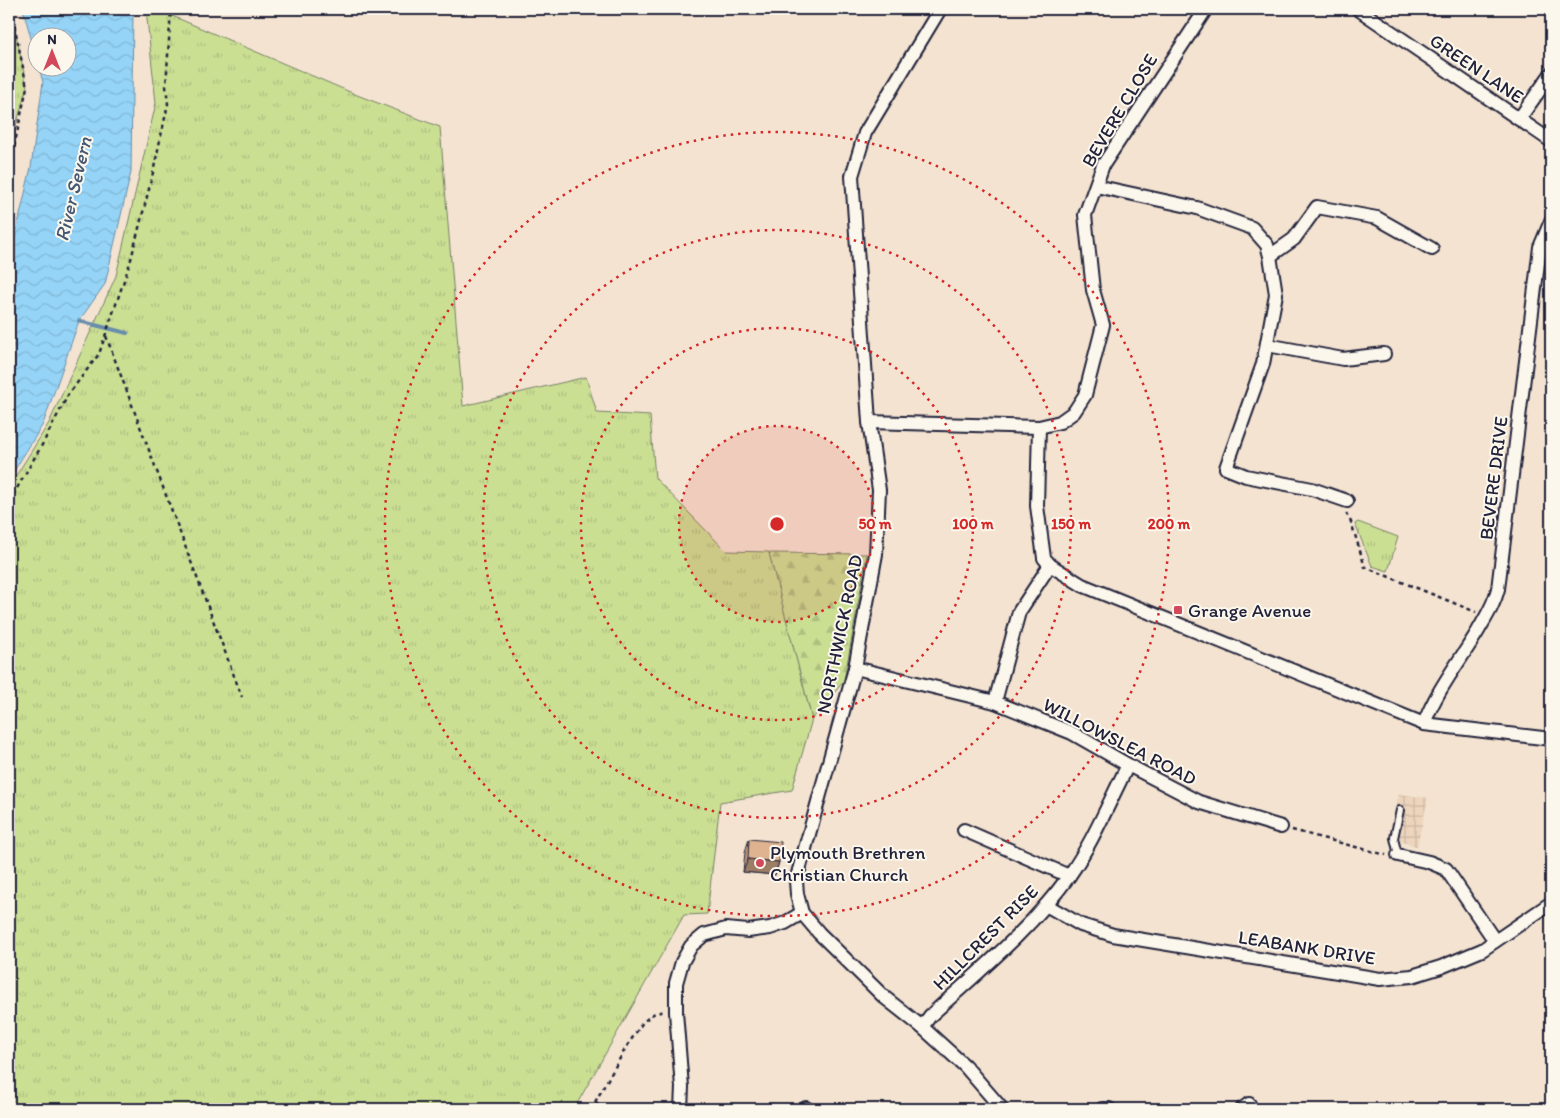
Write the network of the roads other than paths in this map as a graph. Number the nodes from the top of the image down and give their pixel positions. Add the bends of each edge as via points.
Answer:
1 (940, 9) edge
2 (1206, 9) edge
3 (1358, 9) edge
4 (1551, 74) edge
5 (1519, 119) junction
6 (1551, 141) edge
7 (1096, 186) junction
8 (1551, 221) edge
9 (1432, 248) dead end
10 (1270, 256) junction
11 (1266, 346) junction
12 (1384, 354) dead end
13 (869, 422) junction
14 (1039, 427) junction
15 (1347, 501) road end
16 (1050, 565) junction
17 (855, 668) junction
18 (995, 702) junction
19 (1424, 724) junction
20 (1551, 739) edge
21 (1128, 765) junction
22 (1400, 810) dead end
23 (1281, 827) road end
24 (964, 830) dead end
25 (1398, 855) joint
26 (1069, 876) junction
27 (1551, 903) edge
28 (1046, 905) junction
29 (802, 913) junction
30 (1495, 941) junction
31 (922, 1027) junction
32 (681, 1109) edge
33 (1002, 1109) edge
34 (1102, 1109) edge
35 (1109, 1109) edge

1 - 13 street, NORTHWICK ROAD via 865,133 852,176
2 - 7 street, BEVERE CLOSE via 1103,165
3 - 5 street, GREEN LANE
4 - 5 street
5 - 6 street, GREEN LANE
7 - 10 street via 1198,208 1252,228 1267,246
7 - 14 street, BEVERE CLOSE via 1085,215 1094,290 1103,324 1085,394 1074,412 1060,422
8 - 19 street, BEVERE DRIVE via 1540,246 1498,589 1486,617 1429,710
9 - 10 street via 1377,218 1317,207 1294,239
10 - 11 street via 1276,294
11 - 12 street via 1343,359
11 - 15 street via 1263,364 1226,468
13 - 14 street, BEVERE CLOSE
13 - 17 street, NORTHWICK ROAD via 879,490 876,554
14 - 16 street via 1037,506 1044,558
16 - 18 street via 1019,612
16 - 19 street via 1082,584
17 - 18 street, WILLOWSLEA ROAD
17 - 29 street, NORTHWICK ROAD via 797,876
18 - 21 street, WILLOWSLEA ROAD via 1072,733
19 - 20 street
21 - 23 street, WILLOWSLEA ROAD via 1199,802
21 - 26 street, HILLCREST RISE via 1086,850
22 - 25 lane via 1394,838
24 - 26 street
25 - 30 street via 1446,869
26 - 28 street, HILLCREST RISE
27 - 30 street, LEABANK DRIVE
28 - 30 street, LEABANK DRIVE via 1081,925 1113,935 1380,979 1412,976 1482,950
28 - 31 street, HILLCREST RISE
29 - 31 street, NORTHWICK ROAD via 884,997
29 - 32 street via 770,928 726,929 704,935 691,946 676,983
31 - 33 street, NORTHWICK ROAD via 965,1066
34 - 35 street

